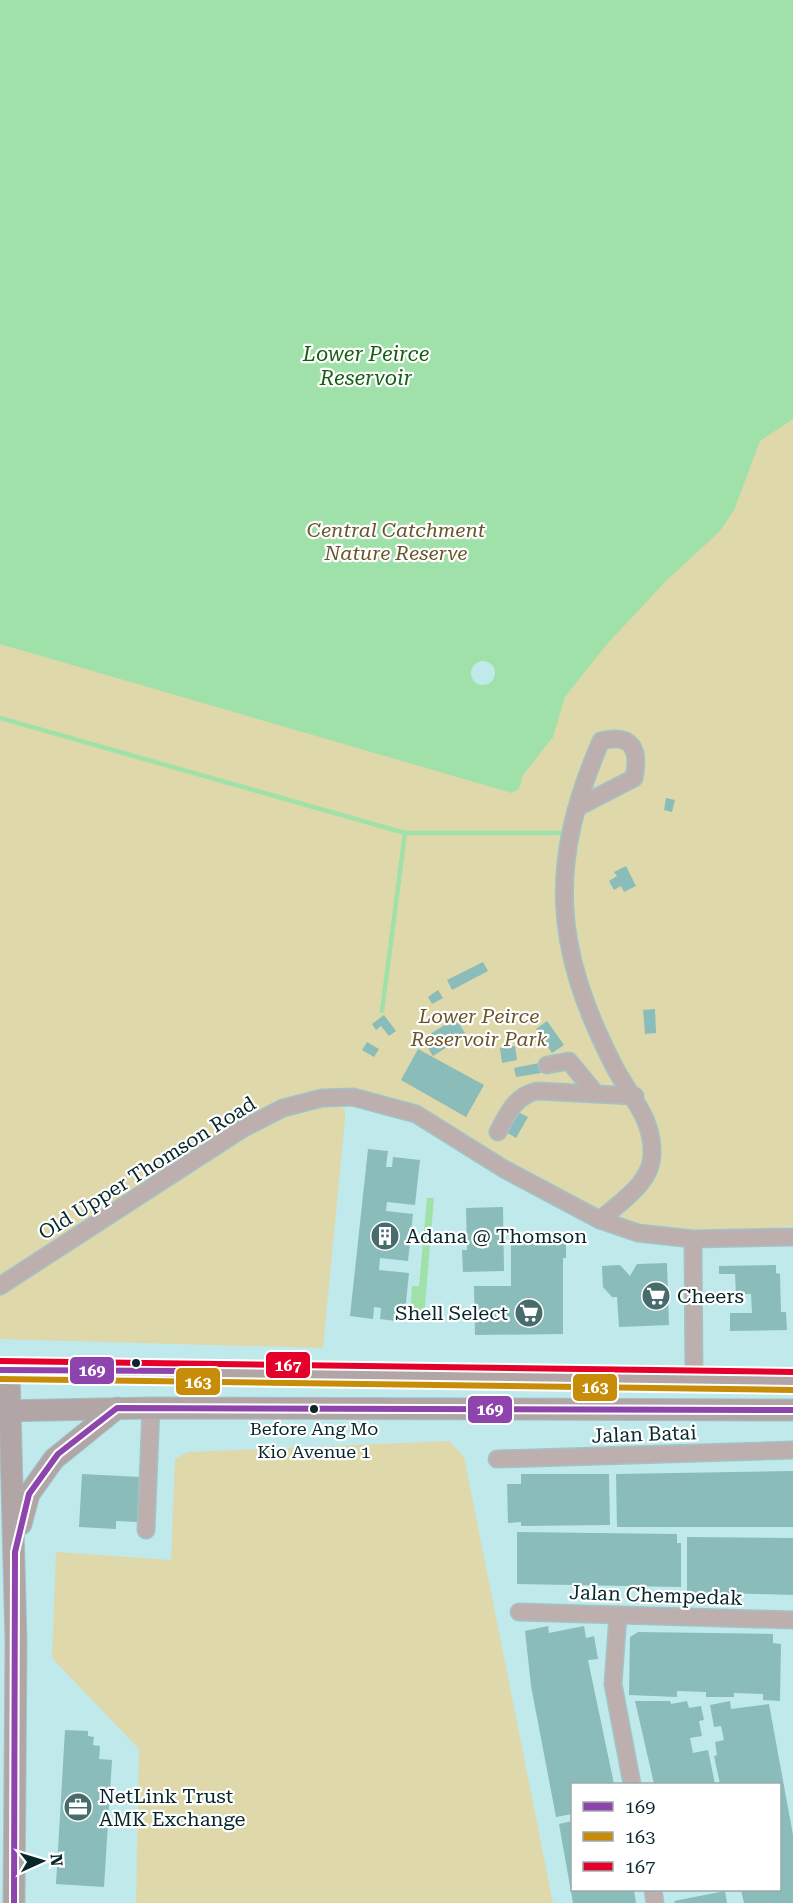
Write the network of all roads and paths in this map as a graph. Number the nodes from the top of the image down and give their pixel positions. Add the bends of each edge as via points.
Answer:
1 (578, 807) dead end
2 (548, 1065) dead end
3 (596, 1094) junction
4 (635, 1096) junction
5 (498, 1132) dead end
6 (600, 1220) junction
7 (793, 1237) edge
8 (693, 1239) junction
9 (0, 1286) edge
10 (4, 1370) edge
11 (694, 1381) junction
12 (793, 1381) edge
13 (117, 1408) junction
14 (151, 1408) junction
15 (793, 1410) edge
16 (5, 1411) edge
17 (793, 1450) edge
18 (497, 1459) dead end
19 (146, 1530) dead end
20 (15, 1552) junction
21 (519, 1612) dead end
22 (618, 1615) junction
23 (793, 1620) edge
24 (632, 1783) edge
25 (14, 1903) edge

1 - 4 street via 563,880 570,951 597,1034 622,1083
2 - 3 street via 566,1057
3 - 4 street
3 - 5 street via 527,1093 519,1098
4 - 6 street via 650,1128 653,1157 643,1181
6 - 8 street, Old Upper Thomson Road via 638,1233
6 - 9 street, Old Upper Thomson Road via 504,1169 416,1114 353,1097 322,1098 283,1108 242,1129
7 - 8 street, Old Upper Thomson Road
8 - 11 street
10 - 11 main road
10 - 16 main road
11 - 12 main road
13 - 14 main road
13 - 16 main road
13 - 20 main road via 58,1454 29,1494
14 - 15 main road
14 - 19 street
16 - 20 main road
17 - 18 street, Jalan Batai
20 - 25 main road
21 - 22 street, Jalan Chempedak
22 - 23 street, Jalan Chempedak
22 - 24 street via 613,1684

